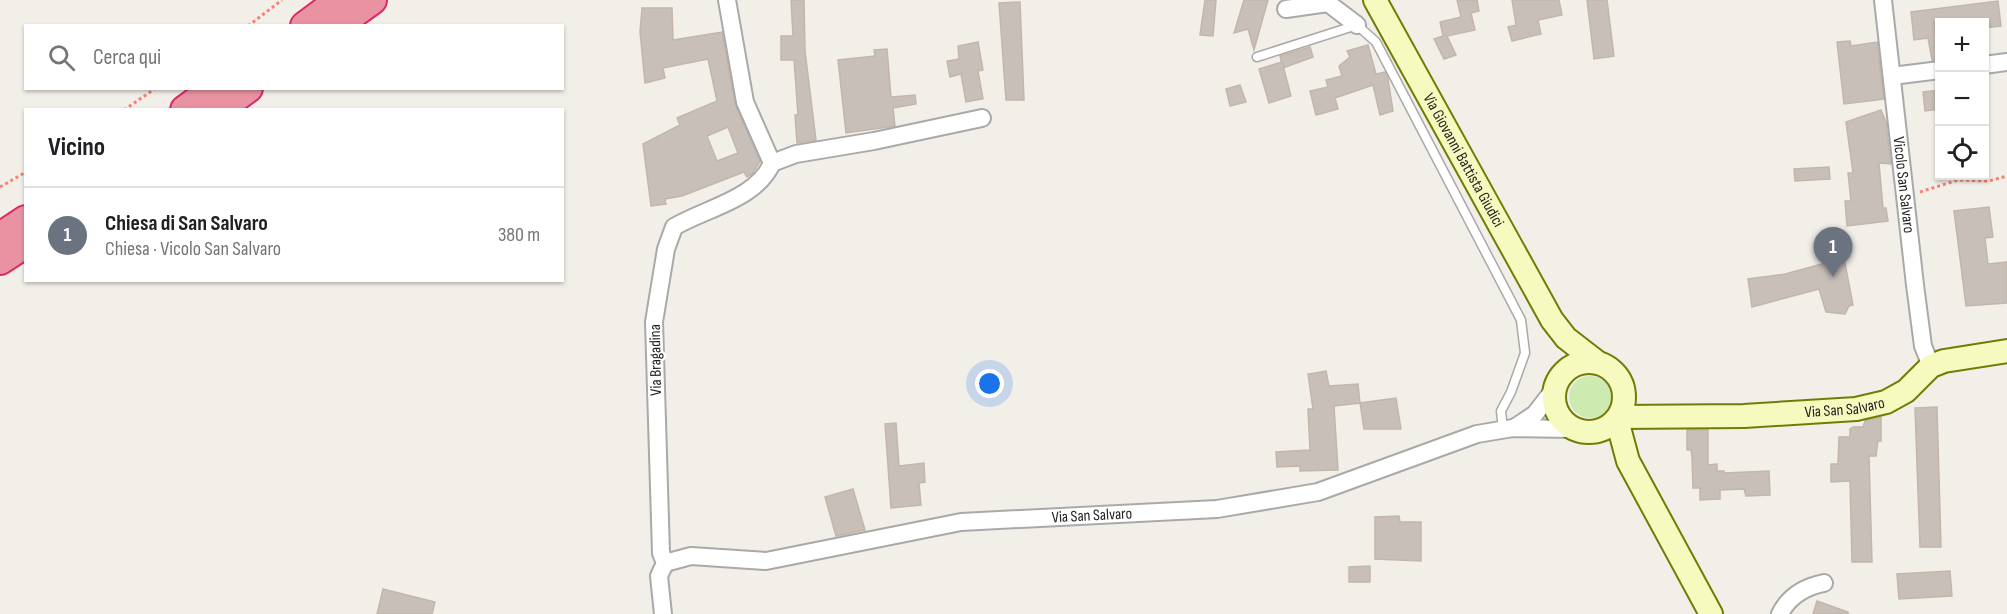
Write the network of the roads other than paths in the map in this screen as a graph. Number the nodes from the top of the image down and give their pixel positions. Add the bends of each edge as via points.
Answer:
1 (340, 0) edge
2 (372, 0) edge
3 (728, 0) edge
4 (1375, 0) edge
5 (1882, 0) edge
6 (1326, 2) edge
7 (1286, 9) dead end
8 (308, 24) edge
9 (339, 24) edge
10 (1357, 26) junction
11 (1257, 57) dead end
12 (2007, 62) edge
13 (1989, 64) edge
14 (1935, 71) edge
15 (1892, 76) junction
16 (212, 90) edge
17 (245, 90) edge
18 (188, 108) edge
19 (221, 108) edge
20 (982, 118) dead end
21 (772, 163) junction
22 (24, 221) edge
23 (0, 237) edge
24 (24, 244) edge
25 (0, 260) edge
26 (1551, 320) junction
27 (2007, 351) edge
28 (1597, 362) junction
29 (1931, 366) junction
30 (1557, 383) junction
31 (1623, 387) junction
32 (1668, 416) junction
33 (1618, 418) junction
34 (1508, 429) junction
35 (1579, 431) junction
36 (1628, 461) junction
37 (665, 563) junction
38 (1824, 583) dead end
39 (663, 614) edge
40 (1711, 614) edge
41 (1780, 614) edge

1 - 8 highway
2 - 9 highway
3 - 21 street via 745,102
4 - 26 main road, Via Giovanni Battista Giudici
5 - 15 street, Vicolo San Salvaro
6 - 7 street
6 - 10 street
10 - 11 lane
10 - 34 lane via 1376,42 1521,320 1525,353 1501,411
12 - 13 street
14 - 15 street
15 - 29 street, Vicolo San Salvaro via 1923,346
16 - 18 highway
17 - 19 highway
20 - 21 street via 796,154
21 - 37 street, Via Bragadina via 766,177 738,197 674,227 666,249 654,322
22 - 23 highway
24 - 25 highway
26 - 28 main road, Via Giovanni Battista Giudici via 1566,338
26 - 30 main road, Via Giovanni Battista Giudici via 1557,344
27 - 29 main road, Via San Salvaro via 1962,356
28 - 30 main road via 1575,365
28 - 31 main road, Via Giovanni Battista Giudici via 1614,371
29 - 32 main road, Via San Salvaro via 1906,391 1886,402 1856,409
30 - 34 street, Via San Salvaro via 1535,414
30 - 35 main road, Via Giovanni Battista Giudici via 1554,396 1558,414
31 - 32 main road, Via San Salvaro via 1650,408
31 - 33 main road, Via Giovanni Battista Giudici via 1624,406
32 - 33 main road, Via San Salvaro
33 - 35 main road via 1597,432
33 - 36 main road, Via Giovanni Battista Giudici
34 - 35 street, Via San Salvaro
34 - 37 street, Via San Salvaro via 1478,435 1318,492 1217,509 961,522 766,561 691,556
35 - 36 main road, Via Giovanni Battista Giudici
36 - 40 main road, Via Giovanni Battista Giudici
37 - 39 street, Via Bragadina via 659,576
38 - 41 street via 1804,588 1784,605

